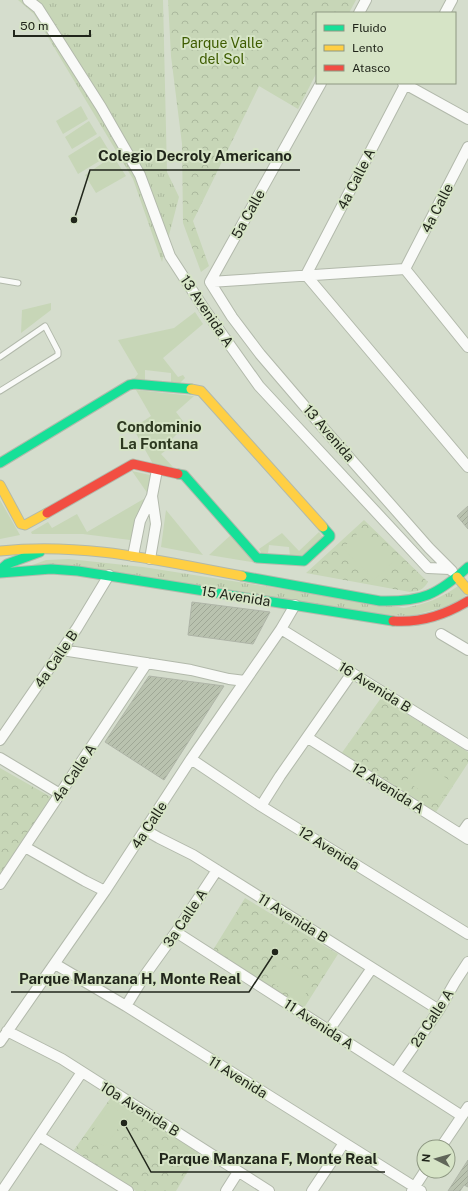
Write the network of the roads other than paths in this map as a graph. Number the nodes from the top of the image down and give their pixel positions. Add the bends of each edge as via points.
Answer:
1 (28, 0) edge
2 (366, 0) edge
3 (452, 0) edge
4 (360, 12) edge
5 (446, 12) edge
6 (320, 84) edge
7 (404, 84) edge
8 (407, 84) edge
9 (468, 119) edge
10 (468, 147) edge
11 (405, 269) junction
12 (306, 275) junction
13 (0, 280) edge
14 (210, 282) junction
15 (18, 283) dead end
16 (468, 347) edge
17 (0, 357) edge
18 (0, 391) edge
19 (0, 463) edge
20 (468, 467) edge
21 (157, 470) junction
22 (0, 485) edge
23 (152, 496) junction
24 (87, 542) dead end
25 (53, 547) junction
26 (132, 549) junction
27 (0, 551) edge
28 (150, 554) junction
29 (468, 567) edge
30 (450, 569) junction
31 (0, 571) edge
32 (109, 575) junction
33 (458, 577) junction
34 (468, 590) edge
35 (468, 601) edge
36 (295, 605) junction
37 (281, 629) junction
38 (441, 634) dead end
39 (62, 650) junction
40 (468, 650) edge
41 (147, 663) junction
42 (352, 673) junction
43 (245, 681) junction
44 (308, 738) junction
45 (0, 740) edge
46 (468, 745) edge
47 (0, 758) edge
48 (191, 759) junction
49 (60, 794) junction
50 (261, 806) junction
51 (468, 824) edge
52 (145, 830) junction
53 (464, 837) edge
54 (25, 847) junction
55 (217, 870) junction
56 (0, 884) edge
57 (105, 891) junction
58 (176, 932) junction
59 (468, 934) edge
60 (468, 962) edge
61 (54, 964) junction
62 (372, 968) junction
63 (126, 1006) junction
64 (439, 1010) junction
65 (329, 1030) junction
66 (7, 1031) junction
67 (0, 1042) edge
68 (82, 1072) junction
69 (395, 1073) junction
70 (468, 1107) edge
71 (462, 1116) junction
72 (39, 1136) junction
73 (446, 1139) edge
74 (344, 1143) junction
75 (238, 1172) junction
76 (421, 1179) edge
77 (416, 1190) edge
78 (2, 1191) edge
79 (128, 1191) edge
80 (226, 1191) edge
81 (269, 1191) edge
82 (312, 1191) edge

1 - 30 street, 13 Avenida A via 38,8 93,94 140,175 170,256 259,386 428,568
2 - 4 street
3 - 5 street
6 - 14 street, 5a Calle
7 - 12 street, 4a Calle A
8 - 9 street
10 - 11 street, 4a Calle
11 - 12 street
11 - 16 street
12 - 14 street
12 - 20 street
13 - 15 lane
14 - 30 street, 13 Avenida via 260,354
17 - 18 lane via 45,326 58,353
19 - 21 main road via 129,385 198,390 330,537 304,561 257,558 187,477
21 - 22 main road via 130,465 24,525 21,524
21 - 23 street
23 - 26 street via 140,521
23 - 28 street via 156,524
24 - 25 main road
25 - 26 main road, 15 Avenida
25 - 27 main road
25 - 31 main road via 7,564
26 - 28 main road, 15 Avenida
28 - 33 main road, 15 Avenida via 217,571 380,601 406,601 426,596 446,587
29 - 33 main road, 15 Avenida
30 - 33 street, 13 Avenida
31 - 32 main road, 15 Avenida via 51,569
32 - 36 main road, 15 Avenida
32 - 39 street, 4a Calle B
33 - 34 main road
35 - 36 main road, 15 Avenida via 450,611 408,622
36 - 37 street, 4a Calle
37 - 42 street, 16 Avenida B
37 - 43 street, 4a Calle
38 - 40 street
39 - 41 street
39 - 45 street, 4a Calle B
41 - 43 street
41 - 49 street, 4a Calle A
42 - 44 street
42 - 46 street, 16 Avenida B
43 - 48 street, 4a Calle
44 - 50 street
44 - 53 street, 12 Avenida A
47 - 49 street
48 - 50 street, 12 Avenida
48 - 52 street, 4a Calle
49 - 54 street, 4a Calle A
50 - 59 street, 12 Avenida
51 - 53 street
52 - 55 street, 11 Avenida B
52 - 57 street, 4a Calle
54 - 56 street, 4a Calle A
54 - 57 street
55 - 58 street, 3a Calle A
55 - 62 street, 11 Avenida B
57 - 61 street, 4a Calle
58 - 63 street, 3a Calle A
58 - 65 street, 11 Avenida A
60 - 64 street, 2a Calle A
61 - 63 street, 11 Avenida
61 - 66 street, 4a Calle
62 - 64 street, 11 Avenida B
62 - 65 street
63 - 74 street, 11 Avenida
64 - 69 street, 2a Calle A
65 - 69 street, 11 Avenida A
66 - 67 street, 4a Calle
66 - 68 street, 10a Avenida B
68 - 72 street
68 - 75 street, 10a Avenida B
69 - 71 street, 11 Avenida A
70 - 71 street
71 - 73 street
72 - 78 street
72 - 79 street
74 - 77 street, 11 Avenida
74 - 82 street
75 - 80 street
75 - 81 street, 10a Avenida B
76 - 77 street

